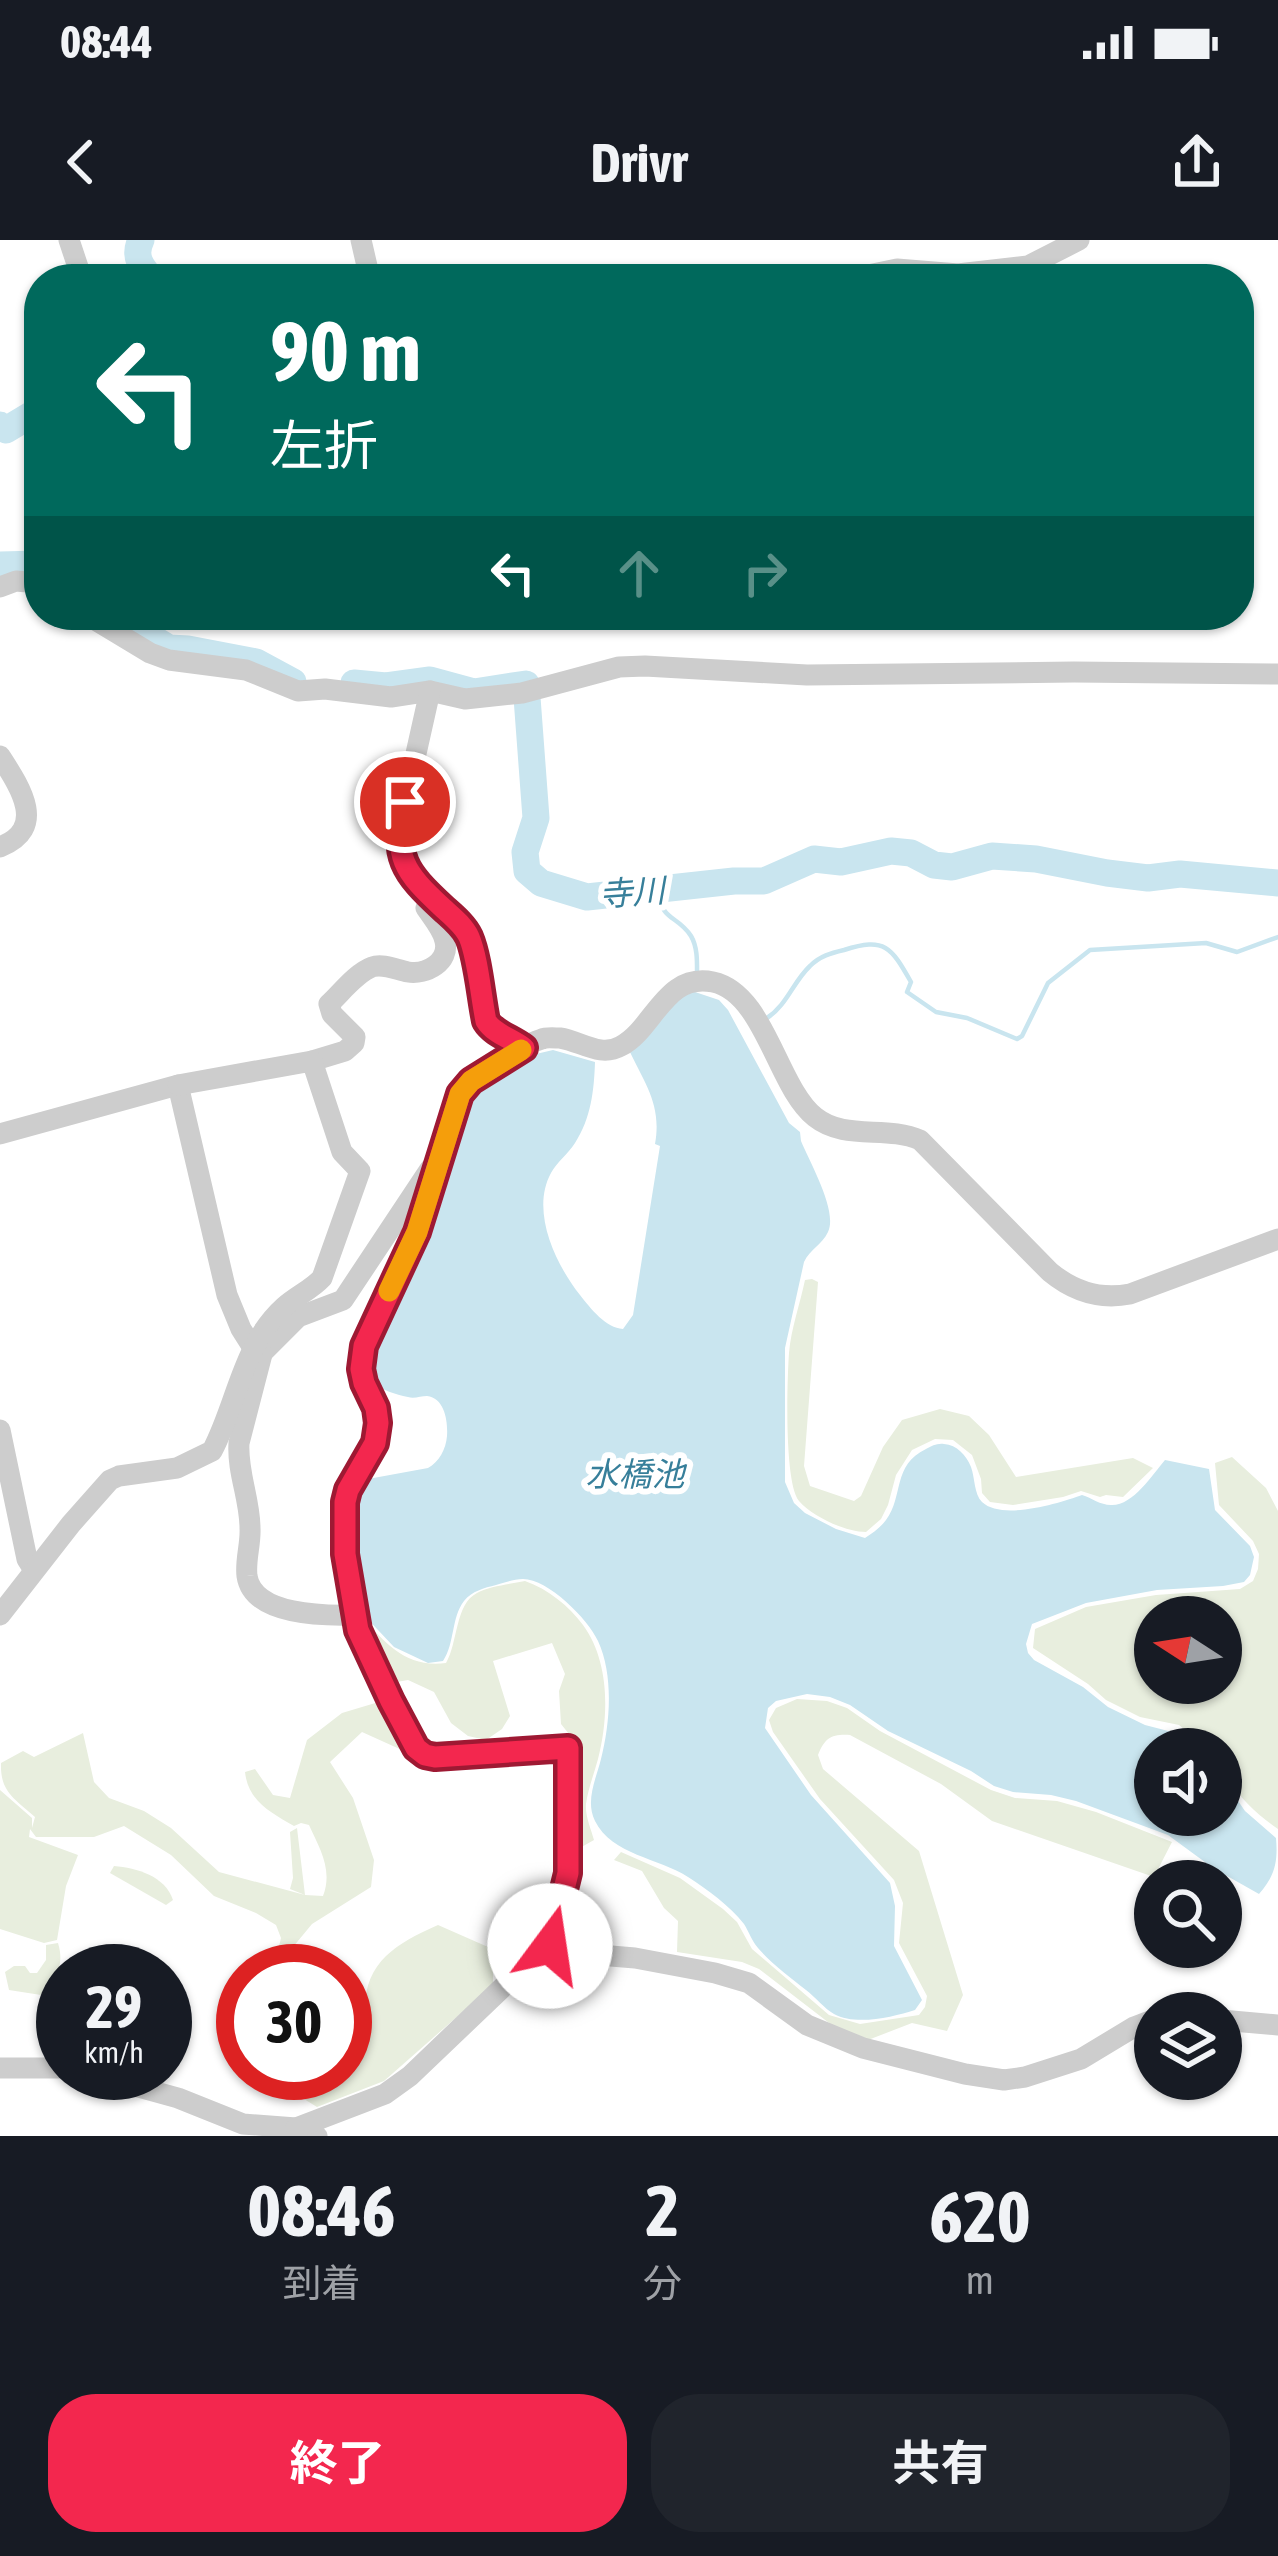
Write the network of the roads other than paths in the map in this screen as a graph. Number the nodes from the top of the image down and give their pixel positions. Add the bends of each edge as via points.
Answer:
1 (1079, 240) edge
2 (1032, 264) edge
3 (113, 630) edge
4 (1278, 674) edge
5 (430, 692) junction
6 (0, 756) edge
7 (0, 847) edge
8 (431, 897) junction
9 (524, 1048) junction
10 (312, 1061) junction
11 (178, 1085) junction
12 (0, 1134) edge
13 (437, 1165) junction
14 (1278, 1239) edge
15 (258, 1351) junction
16 (0, 1430) edge
17 (34, 1570) junction
18 (0, 1615) edge
19 (356, 1616) junction
20 (547, 1958) junction
21 (1242, 2022) edge
22 (1278, 2025) edge
23 (1134, 2027) edge
24 (0, 2068) edge
25 (36, 2068) edge
26 (183, 2100) edge
27 (307, 2132) edge

1 - 2 street
3 - 5 street via 169,659 246,670 298,691 391,698
4 - 5 street via 807,675 645,666 527,692 465,699
5 - 8 street via 398,834 407,868
6 - 7 street via 28,816 19,836
8 - 9 street via 469,937 486,1021
8 - 10 street via 426,908 445,941 439,963 413,974 367,970 329,1004 354,1043
9 - 13 street via 460,1094
9 - 14 street via 554,1037 618,1048 670,994 712,981 750,1010 812,1115 832,1127 920,1140 1074,1288 1130,1294
10 - 11 street
10 - 15 street via 342,1152 360,1171 322,1278 284,1307
11 - 12 street
11 - 15 street via 227,1295
13 - 15 street via 343,1300 298,1317
13 - 19 street via 417,1232 364,1346 361,1369 378,1423 345,1502
15 - 17 street via 212,1451 177,1468 110,1480
15 - 19 street via 238,1456 250,1586 269,1604
16 - 17 street
17 - 18 street
19 - 20 street via 391,1701 425,1755 568,1748 568,1873
20 - 23 street via 635,1958 715,1973 749,1983 807,2025 863,2048 1004,2080 1081,2059
20 - 27 street via 524,1966 410,2077
21 - 22 street
24 - 25 street
26 - 27 street via 243,2124

